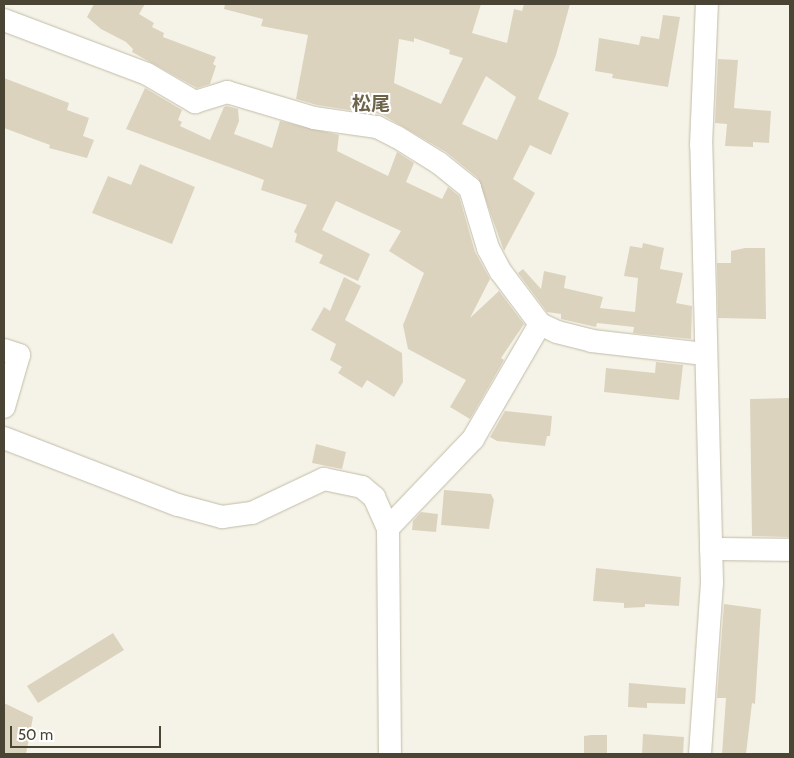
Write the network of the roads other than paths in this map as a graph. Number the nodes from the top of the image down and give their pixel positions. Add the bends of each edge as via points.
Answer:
1 (707, 4) edge
2 (4, 20) edge
3 (540, 324) junction
4 (4, 350) edge
5 (704, 354) junction
6 (4, 407) edge
7 (4, 438) edge
8 (388, 528) junction
9 (711, 549) junction
10 (790, 550) edge
11 (390, 754) edge
12 (700, 754) edge

1 - 5 street via 701,145
2 - 3 street via 140,71 195,102 227,92 314,118 377,127 397,137 439,163 470,188 488,248 501,272
3 - 5 street via 592,341
3 - 8 street via 473,439
4 - 6 street via 19,355
5 - 9 street
7 - 8 street via 178,505 222,517 252,513 324,479 362,487 374,497
8 - 11 street
9 - 10 street
9 - 12 street via 712,583

